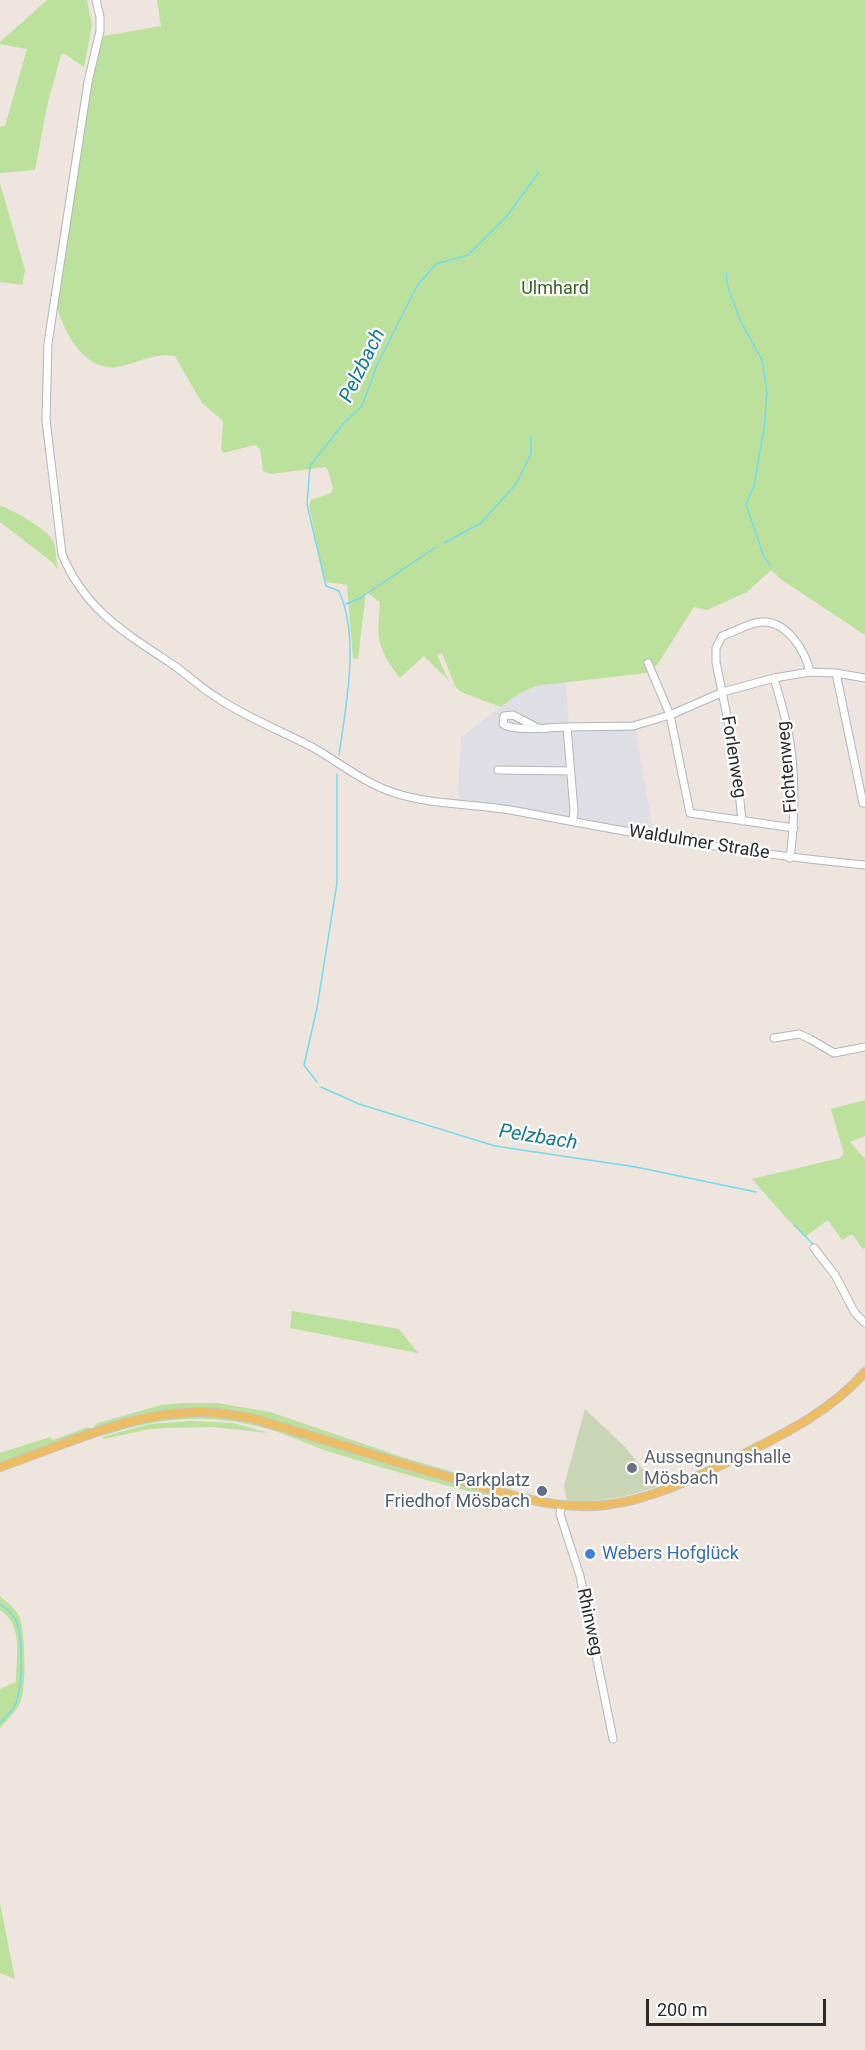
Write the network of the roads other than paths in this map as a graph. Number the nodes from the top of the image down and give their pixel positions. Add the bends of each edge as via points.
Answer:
1 (96, 0) edge
2 (648, 663) dead end
3 (810, 672) junction
4 (836, 673) junction
5 (774, 678) junction
6 (865, 678) edge
7 (723, 692) junction
8 (670, 715) junction
9 (536, 727) dead end
10 (567, 727) junction
11 (498, 770) dead end
12 (570, 771) junction
13 (865, 803) edge
14 (573, 821) junction
15 (742, 821) junction
16 (794, 828) junction
17 (790, 858) junction
18 (865, 865) edge
19 (774, 1038) dead end
20 (865, 1047) edge
21 (814, 1248) dead end
22 (865, 1323) edge
23 (865, 1372) edge
24 (0, 1467) edge
25 (561, 1506) junction
26 (613, 1739) dead end

1 - 14 street, Waldulmer Straße via 99,31 48,343 46,420 57,521 62,554 78,587 124,633 207,692 381,788 416,800
2 - 8 street
3 - 4 street
3 - 5 street
3 - 7 street, Forlenweg via 804,652 793,639 780,627 759,621 722,636 716,648 716,662
4 - 6 street
4 - 13 street
5 - 7 street
5 - 16 street, Fichtenweg via 789,734
7 - 8 street
7 - 15 street, Forlenweg
8 - 10 street via 633,726
8 - 15 street via 690,813
9 - 10 street
10 - 12 street
11 - 12 street
12 - 14 street
14 - 17 street, Waldulmer Straße
15 - 16 street
16 - 17 street, Fichtenweg
17 - 18 street, Waldulmer Straße
19 - 20 street via 799,1034 834,1053
21 - 22 street
23 - 25 main road via 814,1416 675,1486 608,1505
24 - 25 main road via 133,1421 199,1412 251,1418 423,1470
25 - 26 street, Rhinweg via 560,1514 580,1576

